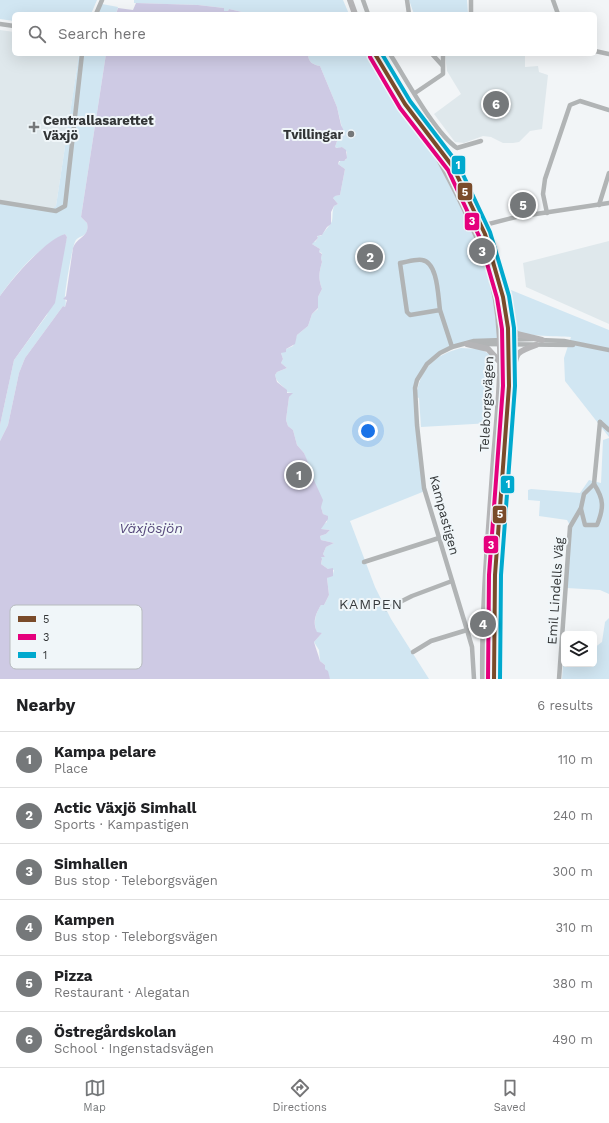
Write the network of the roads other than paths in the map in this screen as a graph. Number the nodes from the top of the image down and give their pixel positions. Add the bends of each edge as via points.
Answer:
1 (102, 0) edge
2 (350, 0) edge
3 (363, 0) edge
4 (407, 0) edge
5 (471, 0) edge
6 (553, 0) edge
7 (97, 12) edge
8 (355, 12) edge
9 (367, 12) edge
10 (409, 12) edge
11 (472, 12) edge
12 (557, 12) edge
13 (0, 24) edge
14 (12, 26) edge
15 (597, 51) edge
16 (609, 54) edge
17 (82, 56) edge
18 (376, 56) edge
19 (391, 56) edge
20 (434, 56) edge
21 (443, 56) edge
22 (442, 65) junction
23 (415, 93) junction
24 (609, 110) edge
25 (481, 141) dead end
26 (432, 142) junction
27 (609, 173) edge
28 (0, 202) edge
29 (609, 203) edge
30 (599, 205) junction
31 (547, 213) junction
32 (482, 225) junction
33 (473, 228) junction
34 (440, 310) junction
35 (507, 322) junction
36 (542, 340) junction
37 (499, 342) junction
38 (509, 342) junction
39 (464, 344) junction
40 (580, 344) junction
41 (536, 345) junction
42 (452, 346) junction
43 (609, 350) edge
44 (499, 362) junction
45 (509, 386) junction
46 (609, 430) edge
47 (594, 484) junction
48 (581, 508) junction
49 (439, 538) junction
50 (364, 562) dead end
51 (452, 581) junction
52 (386, 609) dead end
53 (467, 630) junction
54 (413, 652) dead end
55 (474, 679) edge
56 (483, 679) edge
57 (494, 679) edge
58 (559, 679) edge

1 - 7 street
2 - 8 main road
3 - 9 street
4 - 10 street
5 - 11 street
6 - 12 street
13 - 14 street
15 - 16 street
17 - 28 street via 65,206 56,211
18 - 26 main road, Teleborgsvägen
19 - 23 street
20 - 22 street
21 - 22 street
22 - 23 street via 442,76
23 - 25 street via 436,126 454,146 461,148
24 - 31 street via 580,101 570,105 545,179 543,194
26 - 32 main road, Teleborgsvägen via 438,145 453,167
26 - 33 main road, Teleborgsvägen
27 - 30 street
29 - 30 street
30 - 31 street
31 - 32 street
32 - 33 street
32 - 35 main road, Teleborgsvägen via 498,274
33 - 37 main road, Teleborgsvägen via 492,282
34 - 34 street via 434,268 429,262 422,260 400,263 410,315
34 - 42 street
35 - 36 main road via 517,334
35 - 38 main road, Teleborgsvägen
36 - 38 street
36 - 40 street
37 - 38 street, Kampastigen
37 - 39 street, Kampastigen via 474,341
37 - 44 main road, Teleborgsvägen
38 - 41 street
38 - 45 main road, Teleborgsvägen
39 - 42 street, Kampastigen
39 - 44 main road via 488,349
40 - 41 street
40 - 43 street
41 - 45 main road via 521,351 515,357
42 - 49 street, Kampastigen via 427,364 418,380 414,396 424,488
44 - 56 main road, Teleborgsvägen via 485,576
45 - 57 main road, Teleborgsvägen via 495,575
46 - 47 street, Emil Lindells Väg via 600,422
47 - 48 street, Emil Lindells Väg via 584,494
47 - 48 street, Emil Lindells Väg via 602,496 597,525 585,524
48 - 58 street, Emil Lindells Väg via 570,527
49 - 50 street
49 - 51 street, Kampastigen
51 - 52 street
51 - 53 street, Kampastigen
53 - 54 street via 431,641
53 - 55 street, Kampastigen via 472,648

